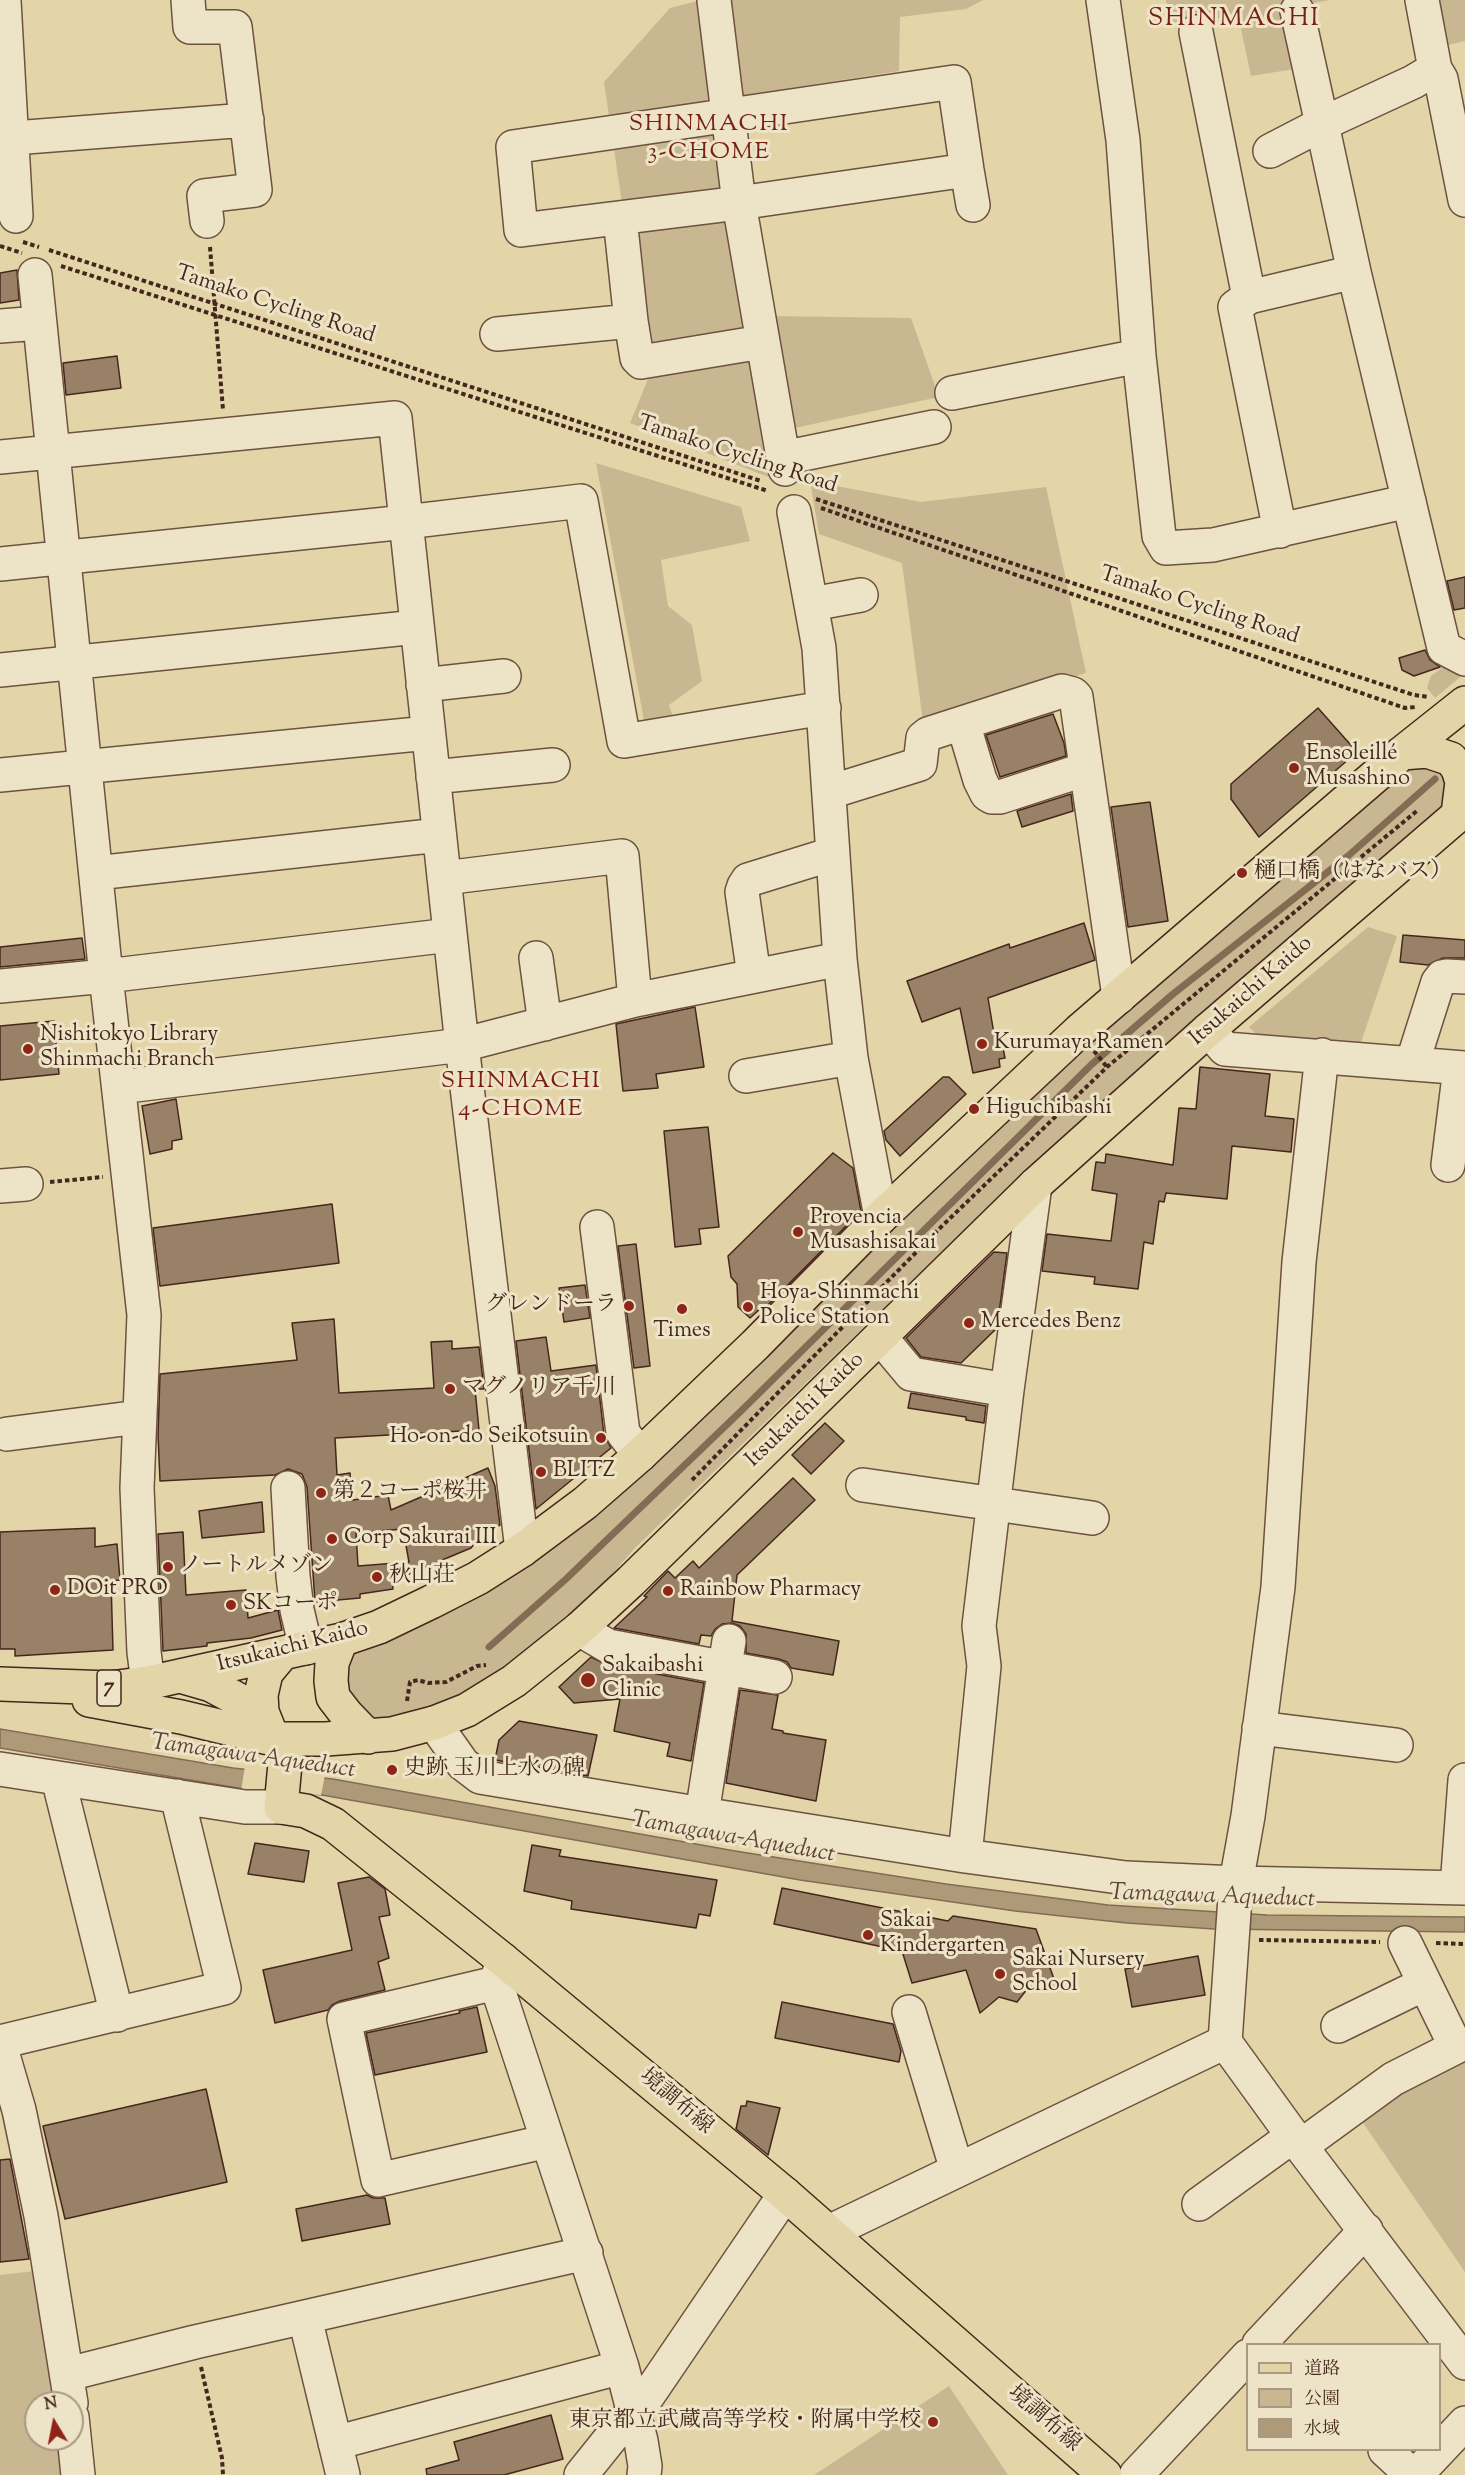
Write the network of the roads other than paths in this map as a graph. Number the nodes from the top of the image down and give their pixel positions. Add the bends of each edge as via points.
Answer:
1 (188, 0) edge
2 (714, 0) edge
3 (1102, 0) edge
4 (1422, 0) edge
5 (0, 1) edge
6 (1297, 11) dead end
7 (1196, 32) dead end
8 (1435, 69) junction
9 (728, 116) junction
10 (247, 120) junction
11 (1322, 124) junction
12 (5, 139) edge
13 (1270, 151) dead end
14 (967, 170) junction
15 (1465, 200) edge
16 (739, 203) junction
17 (973, 205) dead end
18 (620, 218) junction
19 (207, 221) road end
20 (18, 232) road end
21 (44, 269) road end
22 (1354, 272) junction
23 (1249, 297) junction
24 (631, 321) junction
25 (39, 323) junction
26 (0, 326) edge
27 (497, 334) dead end
28 (762, 342) junction
29 (1139, 356) junction
30 (952, 393) dead end
31 (934, 427) dead end
32 (53, 452) junction
33 (0, 457) edge
34 (1409, 501) junction
35 (806, 505) road end
36 (406, 522) junction
37 (1280, 531) junction
38 (64, 557) junction
39 (0, 564) edge
40 (861, 595) dead end
41 (812, 604) junction
42 (417, 627) junction
43 (1465, 659) edge
44 (74, 662) junction
45 (0, 670) edge
46 (504, 676) dead end
47 (423, 685) junction
48 (824, 708) junction
49 (1445, 708) edge
50 (963, 723) junction
51 (428, 733) junction
52 (1402, 753) junction
53 (553, 765) dead end
54 (85, 766) junction
55 (1086, 769) junction
56 (0, 775) edge
57 (433, 777) junction
58 (830, 792) junction
59 (1462, 811) edge
60 (439, 835) junction
61 (832, 854) junction
62 (96, 873) junction
63 (444, 878) junction
64 (450, 935) junction
65 (536, 958) dead end
66 (840, 959) junction
67 (106, 976) junction
68 (754, 976) junction
69 (1465, 977) edge
70 (0, 986) edge
71 (1119, 997) junction
72 (635, 1000) junction
73 (545, 1024) junction
74 (1208, 1030) junction
75 (462, 1045) junction
76 (1322, 1055) junction
77 (851, 1058) junction
78 (1412, 1064) junction
79 (1462, 1068) edge
80 (746, 1076) dead end
81 (119, 1087) junction
82 (1448, 1165) dead end
83 (1035, 1185) junction
84 (881, 1217) junction
85 (597, 1227) dead end
86 (881, 1338) junction
87 (1006, 1390) junction
88 (139, 1417) junction
89 (7, 1434) dead end
90 (640, 1455) junction
91 (863, 1485) dead end
92 (288, 1488) dead end
93 (992, 1503) junction
94 (1092, 1518) dead end
95 (522, 1550) junction
96 (579, 1629) junction
97 (341, 1640) junction
98 (294, 1652) junction
99 (727, 1654) junction
100 (180, 1676) junction
101 (775, 1677) dead end
102 (148, 1683) junction
103 (0, 1684) edge
104 (38, 1687) junction
105 (434, 1723) junction
106 (1259, 1728) junction
107 (368, 1737) junction
108 (1396, 1745) dead end
109 (280, 1746) junction
110 (0, 1769) edge
111 (58, 1778) junction
112 (1465, 1780) edge
113 (177, 1796) junction
114 (282, 1802) junction
115 (702, 1814) junction
116 (965, 1856) junction
117 (1461, 1887) edge
118 (1236, 1892) junction
119 (1405, 1943) road end
120 (500, 1972) junction
121 (1424, 1984) junction
122 (909, 2012) dead end
123 (117, 2015) junction
124 (1338, 2026) dead end
125 (1225, 2042) junction
126 (0, 2044) edge
127 (549, 2141) junction
128 (1297, 2141) junction
129 (957, 2170) junction
130 (785, 2194) junction
131 (1199, 2204) dead end
132 (1366, 2230) junction
133 (829, 2232) junction
134 (586, 2253) junction
135 (305, 2318) junction
136 (1264, 2343) edge
137 (1246, 2362) edge
138 (1465, 2363) edge
139 (622, 2367) junction
140 (69, 2388) edge
141 (640, 2407) junction
142 (1465, 2423) edge
143 (335, 2443) junction
144 (1441, 2448) edge
145 (76, 2451) edge
146 (1386, 2451) edge
147 (1439, 2451) edge
148 (78, 2475) edge
149 (343, 2475) edge
150 (581, 2475) edge
151 (644, 2475) edge
152 (1105, 2475) edge
153 (1136, 2475) edge
154 (1412, 2475) edge
155 (1416, 2475) edge

1 - 10 street via 190,27 235,27
2 - 9 street
3 - 29 street via 1123,140
4 - 8 street
5 - 12 street via 4,1
6 - 11 street
7 - 23 street
8 - 11 street
8 - 15 street via 1441,79
9 - 14 street via 954,82
9 - 16 street
9 - 18 street via 513,147 521,230
10 - 12 street
10 - 19 street via 255,190 204,196
11 - 13 street
11 - 22 street
12 - 20 street
14 - 16 street
14 - 17 street
16 - 18 street
16 - 28 street
18 - 24 street
21 - 25 street
22 - 23 street
22 - 34 street
23 - 37 street via 1235,307
24 - 27 street
24 - 28 street via 641,362
25 - 26 street
25 - 32 street
28 - 31 street via 776,475
29 - 30 street
29 - 37 street via 1159,536 1166,548 1213,545
32 - 33 street
32 - 36 street via 395,418
32 - 38 street
34 - 37 street
34 - 43 street via 1444,648
35 - 41 street
36 - 38 street
36 - 42 street
36 - 48 street via 581,501 624,741
38 - 39 street
38 - 44 street
40 - 41 street
41 - 48 street
42 - 44 street
42 - 47 street
44 - 45 street
44 - 54 street
46 - 47 street
47 - 51 street
48 - 58 street
49 - 52 main road, Itsukaichi Kaido / 7
50 - 55 street via 980,780 993,797
50 - 55 street via 1068,691 1076,697
50 - 58 street via 923,738 920,764
51 - 54 street
51 - 57 street
52 - 59 main road via 1427,751 1451,759 1462,782
52 - 71 main road, Itsukaichi Kaido / 7
53 - 57 street
54 - 56 street
54 - 62 street
55 - 71 street
57 - 60 street
58 - 61 street
59 - 74 main road, Itsukaichi Kaido / 7
60 - 62 street
60 - 63 street
61 - 66 street
61 - 68 street via 748,880 744,886
62 - 67 street
63 - 64 street
63 - 72 street via 622,856
64 - 67 street
64 - 75 street
65 - 73 street
66 - 68 street
66 - 77 street
67 - 70 street
67 - 81 street
68 - 72 street
69 - 78 street via 1447,976 1438,982
71 - 84 main road, Itsukaichi Kaido / 7
72 - 73 street
73 - 75 street
74 - 76 street via 1225,1049
74 - 83 main road, Itsukaichi Kaido / 7
75 - 81 street
75 - 95 street
76 - 78 street
76 - 106 street via 1299,1262 1278,1587
77 - 80 street
77 - 84 street
78 - 79 street
79 - 82 street
81 - 88 street via 144,1315
83 - 86 main road, Itsukaichi Kaido / 7
83 - 87 street
84 - 90 main road, Itsukaichi Kaido / 7
85 - 90 street via 623,1432
86 - 87 street via 911,1374
86 - 96 main road, Itsukaichi Kaido / 7
87 - 93 street
88 - 89 street
88 - 102 street via 137,1488
90 - 95 main road, Itsukaichi Kaido / 7
91 - 93 street
92 - 98 street via 297,1610
93 - 94 street
93 - 116 street via 979,1626 984,1666
95 - 97 main road, Itsukaichi Kaido / 7 via 431,1602
96 - 99 street via 608,1646
96 - 105 main road, Itsukaichi Kaido / 7 via 514,1681 467,1710
97 - 98 main road, Itsukaichi Kaido / 7
97 - 107 main road via 332,1663 333,1697
98 - 100 main road, Itsukaichi Kaido / 7
98 - 109 main road via 266,1673 261,1695 262,1712
99 - 101 street
99 - 115 street
100 - 102 main road, Itsukaichi Kaido / 7
100 - 109 main road via 211,1685 237,1699
102 - 104 main road, Itsukaichi Kaido / 7 via 110,1688
103 - 104 main road, Itsukaichi Kaido / 7
104 - 109 main road, Itsukaichi Kaido / 7 via 182,1717
105 - 107 main road, Itsukaichi Kaido / 7
105 - 115 street via 463,1764 480,1777
106 - 108 street
106 - 118 street
107 - 109 main road, Itsukaichi Kaido / 7
109 - 114 main road
110 - 111 street
111 - 113 street
111 - 123 street
112 - 117 street
113 - 114 street via 245,1807
113 - 123 street via 224,1988
114 - 120 main road, 境調布線 via 333,1824
115 - 116 street
116 - 118 street
117 - 118 street
118 - 125 street
119 - 121 street
120 - 127 street
120 - 127 street via 344,2019 378,2180
120 - 130 main road, 境調布線
121 - 124 street
121 - 128 street via 1456,2047 1393,2079
122 - 129 street
123 - 126 street
125 - 128 street
125 - 129 street
126 - 140 street via 19,2110 41,2216
127 - 134 street
128 - 131 street
128 - 132 street
129 - 133 street
130 - 133 main road, 境調布線
130 - 141 street
132 - 136 street
132 - 138 street
133 - 152 main road, 境調布線
134 - 135 street
134 - 139 street
135 - 140 street via 195,2342
135 - 143 street
137 - 153 street
139 - 141 street
139 - 143 street
141 - 150 street
141 - 151 street
142 - 144 street
143 - 149 street
145 - 148 street
146 - 154 street
147 - 155 street

